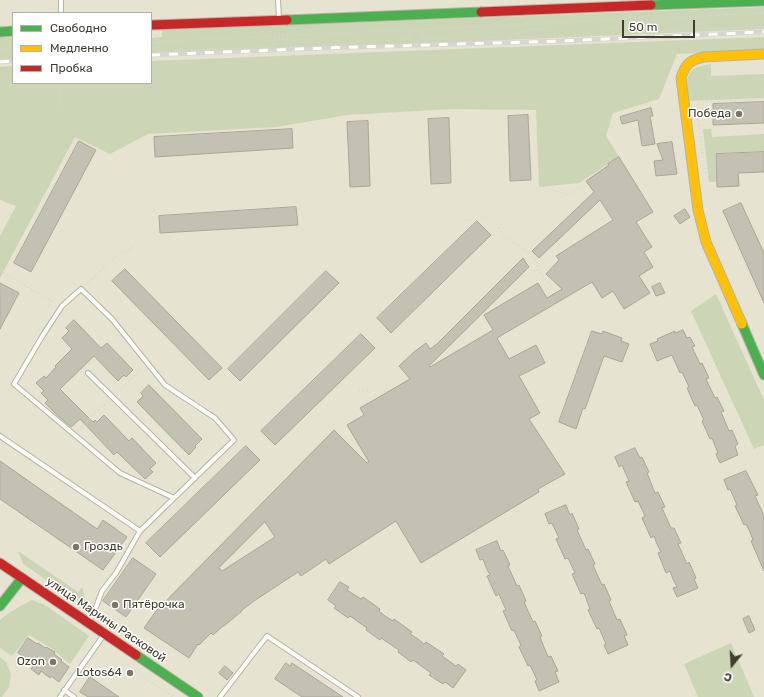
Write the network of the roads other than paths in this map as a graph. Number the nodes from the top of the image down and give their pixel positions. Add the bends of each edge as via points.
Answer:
1 (61, 0) edge
2 (278, 0) edge
3 (764, 1) edge
4 (61, 12) edge
5 (279, 19) junction
6 (152, 25) edge
7 (12, 31) edge
8 (0, 32) edge
9 (764, 54) edge
10 (88, 373) dead end
11 (764, 376) edge
12 (0, 436) edge
13 (195, 478) junction
14 (174, 498) junction
15 (140, 531) junction
16 (2, 568) edge
17 (22, 578) junction
18 (0, 606) edge
19 (87, 622) junction
20 (105, 634) junction
21 (64, 690) junction
22 (60, 697) edge
23 (74, 697) edge
24 (198, 697) edge
25 (220, 697) edge
26 (358, 697) edge

1 - 4 lane
2 - 5 lane
3 - 5 street
5 - 6 street
7 - 8 street
9 - 11 street via 695,59 684,69 680,78 698,210 706,242
10 - 13 lane
12 - 15 lane
13 - 14 lane
13 - 14 lane via 234,440 215,418 165,385 112,319 81,289 62,306 14,384 120,473
14 - 15 lane
15 - 19 lane via 116,573 102,591 93,615
16 - 17 street, улица Марины Расковой
17 - 18 street
17 - 19 street, улица Марины Расковой
19 - 20 street, улица Марины Расковой
20 - 21 lane
20 - 24 street, улица Марины Расковой
21 - 22 lane
21 - 23 lane
25 - 26 lane via 267,636

